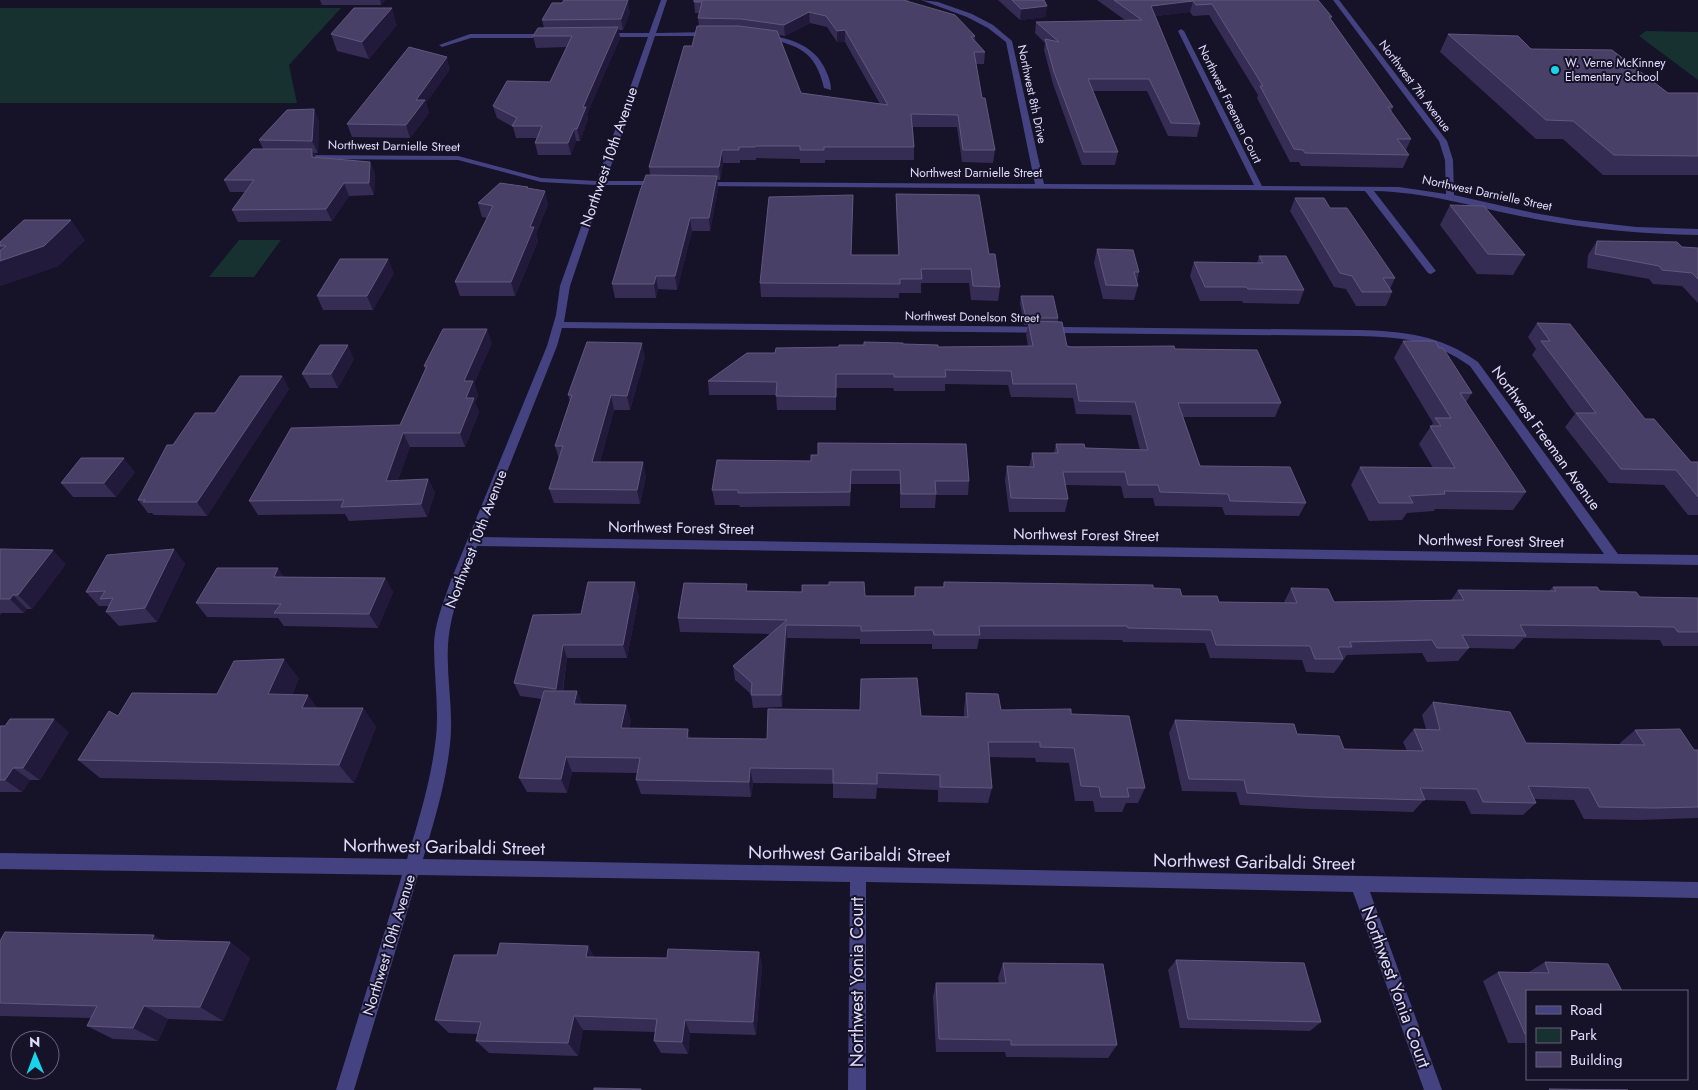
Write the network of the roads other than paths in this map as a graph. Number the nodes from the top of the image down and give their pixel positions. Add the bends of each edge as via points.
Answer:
1 (664, 0) edge
2 (924, 0) edge
3 (948, 0) edge
4 (1336, 0) edge
5 (940, 4) junction
6 (1181, 31) dead end
7 (653, 34) junction
8 (723, 34) edge
9 (599, 35) edge
10 (755, 35) edge
11 (562, 36) edge
12 (442, 45) dead end
13 (828, 88) dead end
14 (294, 157) edge
15 (600, 183) junction
16 (668, 183) edge
17 (688, 184) edge
18 (1040, 186) junction
19 (1259, 188) junction
20 (1367, 188) junction
21 (1450, 196) junction
22 (1698, 232) edge
23 (1431, 271) dead end
24 (558, 325) junction
25 (1444, 344) joint
26 (473, 541) junction
27 (1615, 559) junction
28 (1698, 560) edge
29 (0, 861) edge
30 (412, 867) junction
31 (858, 874) junction
32 (1359, 884) junction
33 (1698, 890) edge
34 (345, 1090) edge
35 (857, 1090) edge
36 (1433, 1090) edge

1 - 7 street, Northwest 10th Avenue
2 - 5 street, Northwest 8th Drive
3 - 5 street
4 - 21 street, Northwest 7th Avenue via 1443,141 1449,160
5 - 18 street, Northwest 8th Drive via 982,20 1009,42
6 - 19 street, Northwest Freeman Court
7 - 8 street
7 - 9 street
7 - 15 street, Northwest 10th Avenue
10 - 13 street via 787,40 806,48 818,58
11 - 12 street via 470,36
14 - 15 street, Northwest Darnielle Street via 458,158 541,180
15 - 16 street, Northwest Darnielle Street
15 - 24 street, Northwest 10th Avenue via 565,286
17 - 18 street, Northwest Darnielle Street
18 - 19 street, Northwest Darnielle Street
19 - 20 street, Northwest Darnielle Street
20 - 21 street, Northwest Darnielle Street
20 - 23 street
21 - 22 street, Northwest Darnielle Street via 1532,215 1614,228
24 - 25 street, Northwest Donelson Street via 1317,333 1417,338
24 - 26 street, Northwest 10th Avenue
25 - 27 street, Northwest Freeman Avenue via 1474,364
26 - 27 street, Northwest Forest Street
26 - 30 street, Northwest 10th Avenue via 447,614 441,644 443,744
27 - 28 street, Northwest Forest Street
29 - 30 street, Northwest Garibaldi Street
30 - 31 street, Northwest Garibaldi Street
30 - 34 street, Northwest 10th Avenue
31 - 32 street, Northwest Garibaldi Street
31 - 35 street, Northwest Yonia Court
32 - 33 street, Northwest Garibaldi Street
32 - 36 street, Northwest Yonia Court

